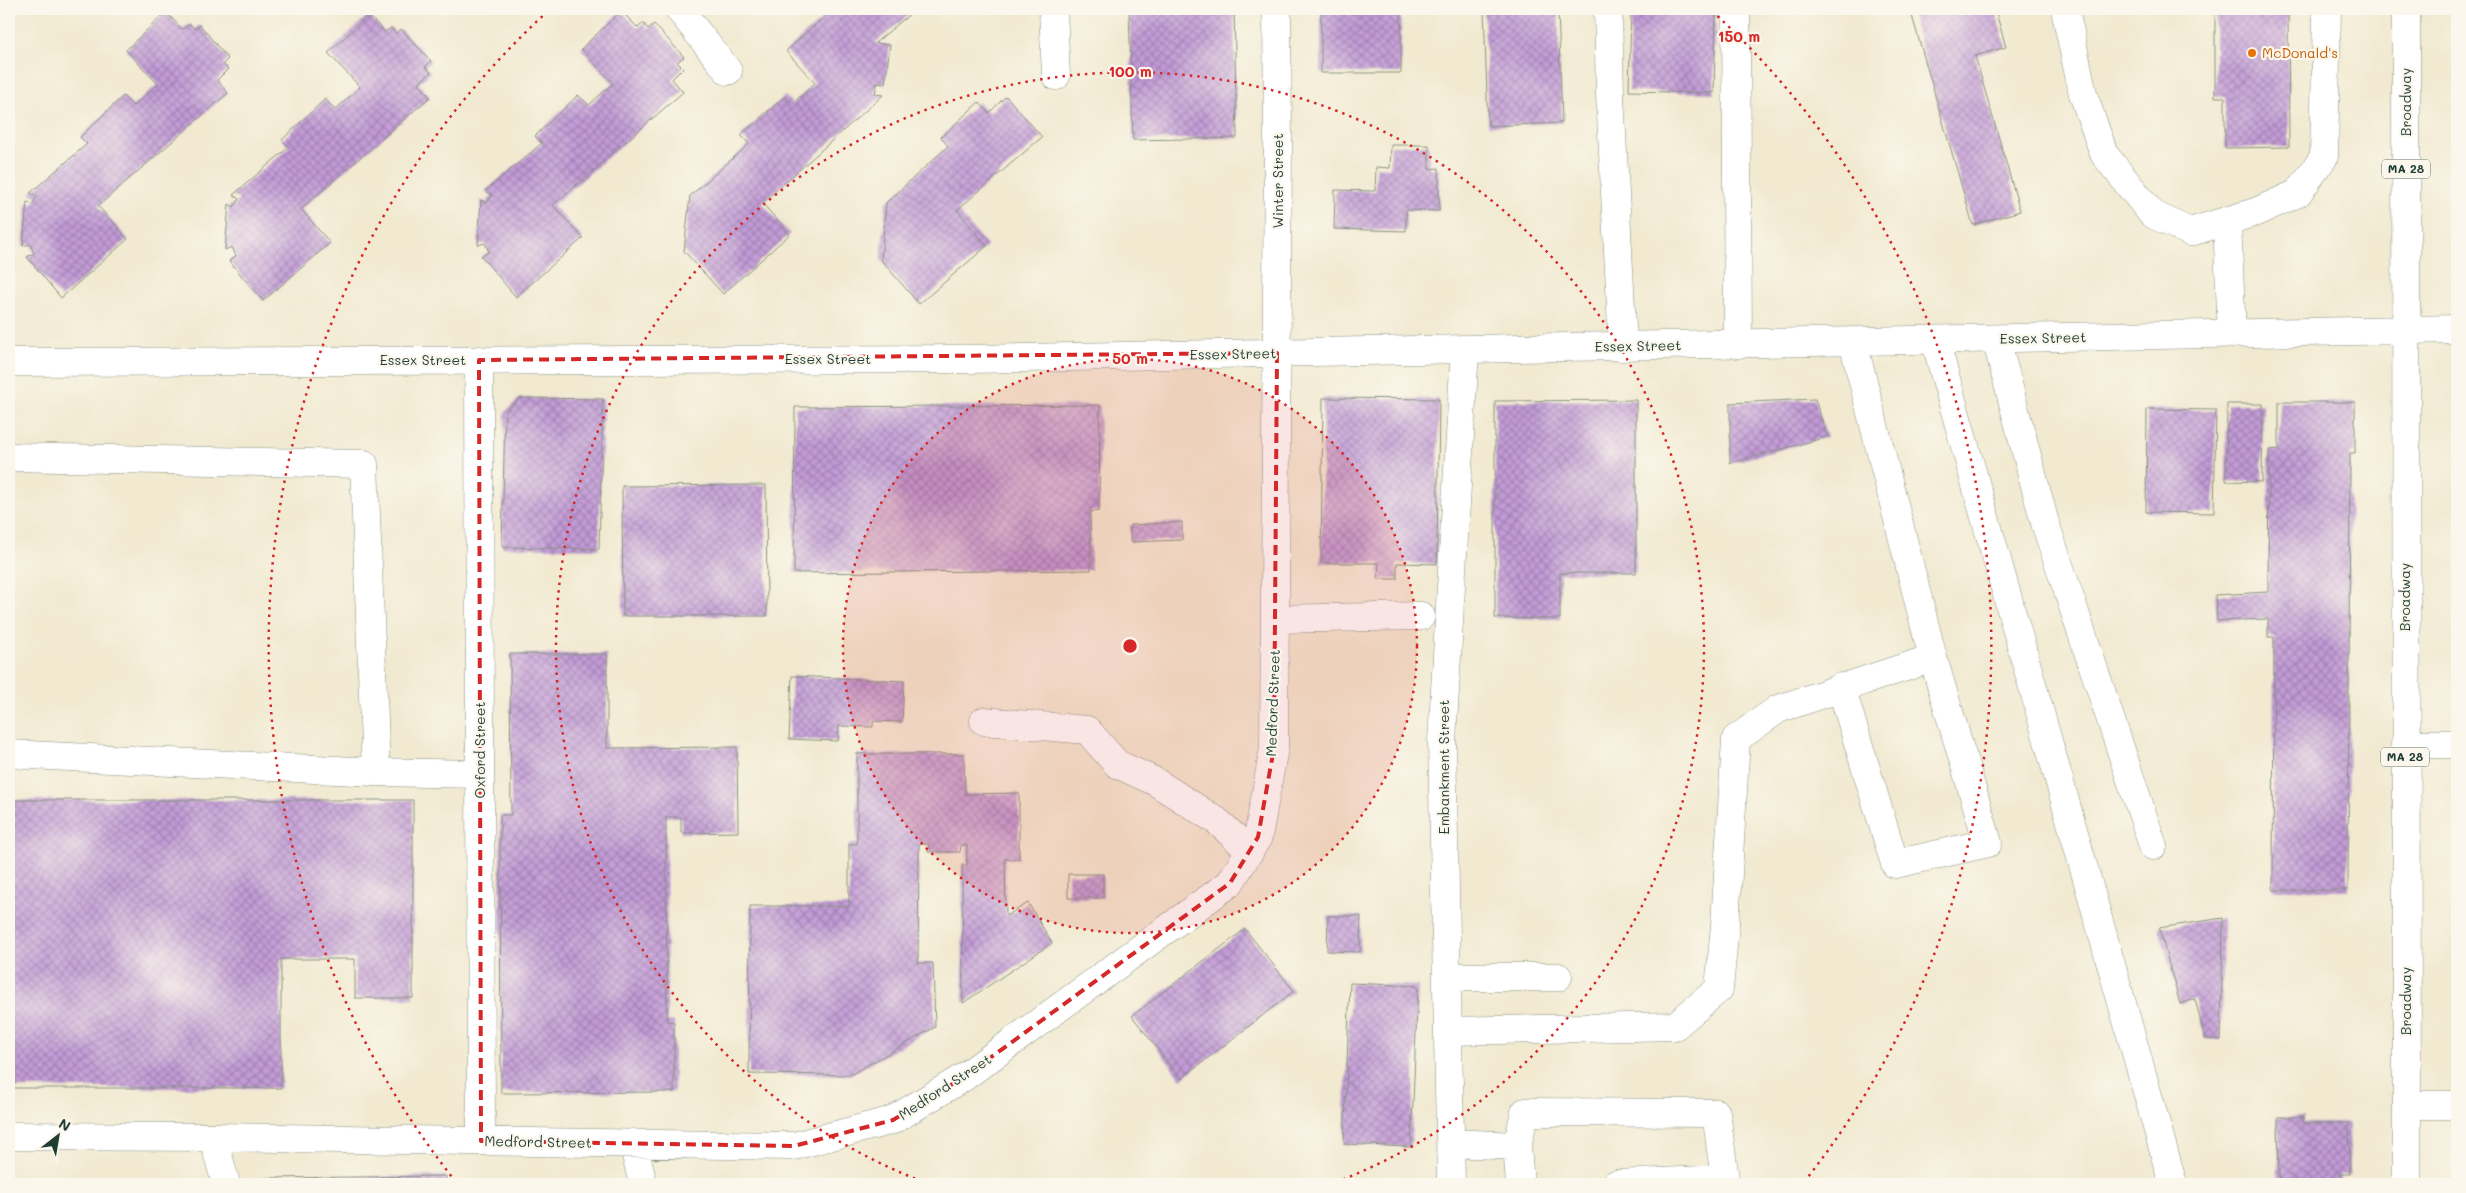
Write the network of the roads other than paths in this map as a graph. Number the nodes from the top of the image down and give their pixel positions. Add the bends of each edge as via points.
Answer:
1 (678, 9) edge
2 (1054, 9) edge
3 (1277, 9) edge
4 (1608, 9) edge
5 (1736, 9) edge
6 (2064, 9) edge
7 (2326, 9) edge
8 (2406, 9) edge
9 (728, 71) dead end
10 (1056, 76) dead end
11 (2228, 222) junction
12 (2457, 328) edge
13 (2406, 330) junction
14 (2232, 334) junction
15 (1996, 339) junction
16 (1935, 340) junction
17 (1854, 342) junction
18 (1738, 344) junction
19 (1623, 347) junction
20 (1465, 350) junction
21 (1277, 354) junction
22 (479, 360) junction
23 (9, 362) edge
24 (9, 457) edge
25 (1421, 616) dead end
26 (1275, 619) junction
27 (1933, 658) junction
28 (1841, 687) junction
29 (984, 721) dead end
30 (2405, 744) junction
31 (2457, 744) edge
32 (9, 754) edge
33 (376, 772) junction
34 (480, 774) junction
35 (2153, 846) dead end
36 (1250, 851) junction
37 (1448, 977) junction
38 (1558, 978) dead end
39 (1448, 1031) junction
40 (2407, 1105) junction
41 (2457, 1105) edge
42 (9, 1136) edge
43 (213, 1137) junction
44 (481, 1141) junction
45 (633, 1143) junction
46 (1450, 1143) junction
47 (1517, 1146) junction
48 (1725, 1182) edge
49 (226, 1184) edge
50 (643, 1184) edge
51 (1451, 1184) edge
52 (1520, 1184) edge
53 (1616, 1184) edge
54 (2173, 1184) edge
55 (2407, 1184) edge

1 - 9 street
2 - 10 street
3 - 21 street, Winter Street
4 - 19 street
5 - 18 street
6 - 11 street via 2083,94 2104,154 2152,214 2190,232
7 - 11 street via 2324,157 2298,193
8 - 13 street, Broadway / MA 28
11 - 14 street
12 - 13 street, Essex Street
13 - 14 street, Essex Street
13 - 30 street, Broadway / MA 28
14 - 15 street, Essex Street
15 - 16 street, Essex Street
15 - 35 street via 2045,523
16 - 17 street, Essex Street
16 - 54 street
17 - 18 street, Essex Street
17 - 27 street
18 - 19 street, Essex Street
19 - 20 street, Essex Street
20 - 21 street, Essex Street
20 - 37 street, Embankment Street via 1442,741
21 - 22 street, Essex Street via 969,359
21 - 26 street, Medford Street
22 - 23 street, Essex Street
22 - 34 street, Oxford Street
24 - 33 street via 364,464
25 - 26 street
26 - 36 street, Medford Street via 1274,748 1258,837
27 - 28 street
27 - 28 street via 1988,843 1895,864
28 - 39 street via 1778,709 1736,739 1719,989 1676,1026
29 - 36 street via 1087,730 1117,764 1154,781 1217,822
30 - 31 street
30 - 40 street, Broadway / MA 28
32 - 33 street
33 - 34 street
34 - 44 street, Oxford Street
36 - 45 street, Medford Street via 1230,883 964,1077 893,1120 794,1146
37 - 38 street
37 - 39 street, Embankment Street
39 - 46 street, Embankment Street
40 - 41 street
40 - 55 street, Broadway / MA 28
42 - 43 street, Medford Street
43 - 44 street, Medford Street
43 - 49 street
44 - 45 street, Medford Street
45 - 50 street
46 - 47 street
46 - 51 street, Embankment Street
47 - 48 street via 1525,1112 1716,1113
47 - 52 street
48 - 53 street

